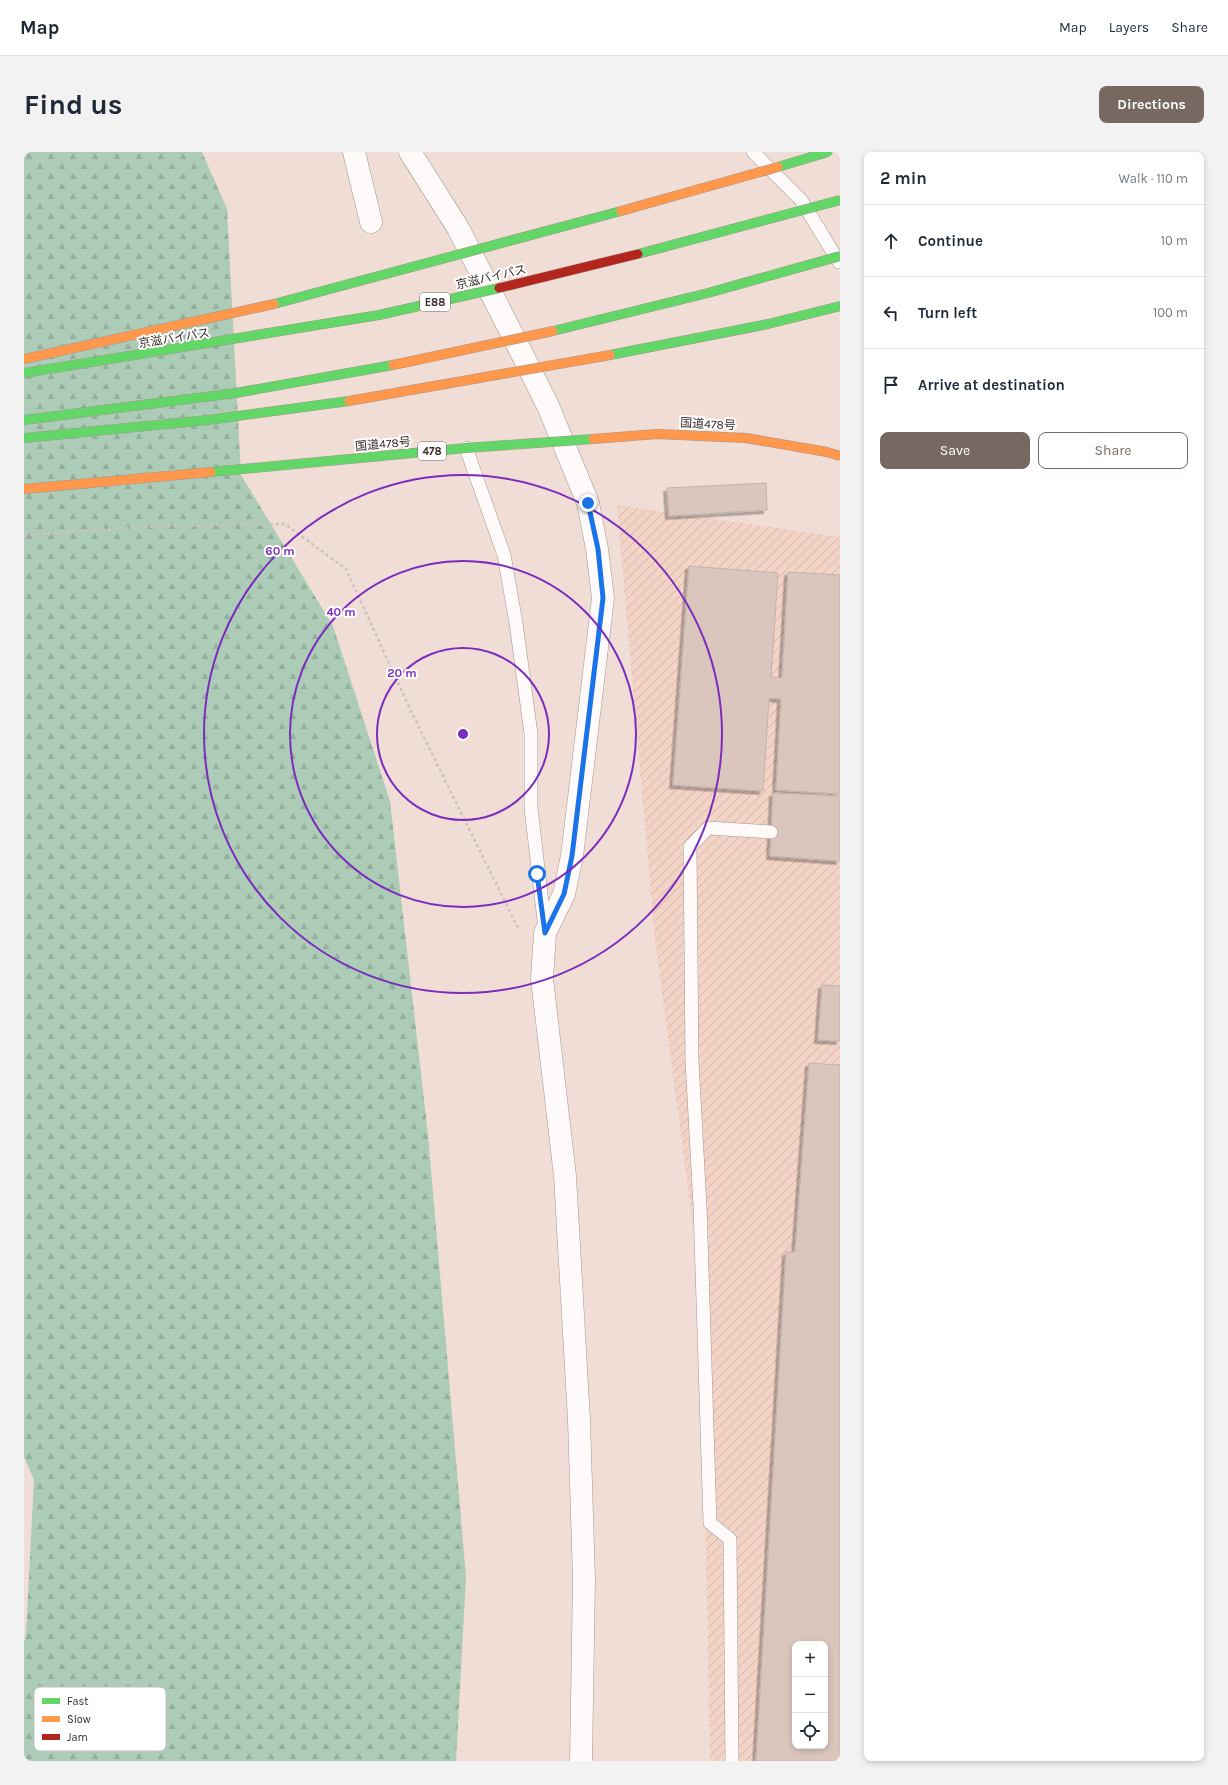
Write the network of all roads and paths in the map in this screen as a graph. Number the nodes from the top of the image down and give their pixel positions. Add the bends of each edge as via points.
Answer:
1 (354, 152) edge
2 (410, 152) edge
3 (753, 152) edge
4 (828, 152) edge
5 (840, 200) edge
6 (372, 222) dead end
7 (840, 256) edge
8 (840, 264) edge
9 (840, 306) edge
10 (840, 315) edge
11 (768, 324) junction
12 (24, 359) edge
13 (24, 373) edge
14 (24, 420) edge
15 (24, 438) edge
16 (466, 448) junction
17 (840, 456) edge
18 (24, 489) edge
19 (24, 535) edge
20 (771, 832) dead end
21 (545, 933) junction
22 (529, 951) joint
23 (542, 979) junction
24 (581, 1761) edge
25 (732, 1761) edge

1 - 6 street
2 - 21 street via 458,228 548,406 588,503 598,549 603,598 572,856 564,894
3 - 8 lane via 801,200
4 - 12 highway, bridge via 670,198 298,299
5 - 13 highway, 京滋バイパス / E88, bridge via 602,264 379,315
7 - 14 highway, bridge via 608,318 446,355 289,384 154,405
9 - 11 highway
10 - 11 highway
11 - 15 highway, bridge via 503,376 317,406
16 - 17 highway, 国道478号 / 478, bridge via 657,434 746,438
16 - 18 highway, 国道478号 / 478, bridge
16 - 21 lane via 504,555 516,623 531,734 531,808
19 - 22 path via 156,526 285,524 346,569 409,707
20 - 25 lane via 708,828 690,847 692,1061 700,1206 710,1523 730,1539
21 - 23 street
22 - 23 street
23 - 24 street via 565,1176 579,1420 584,1579

